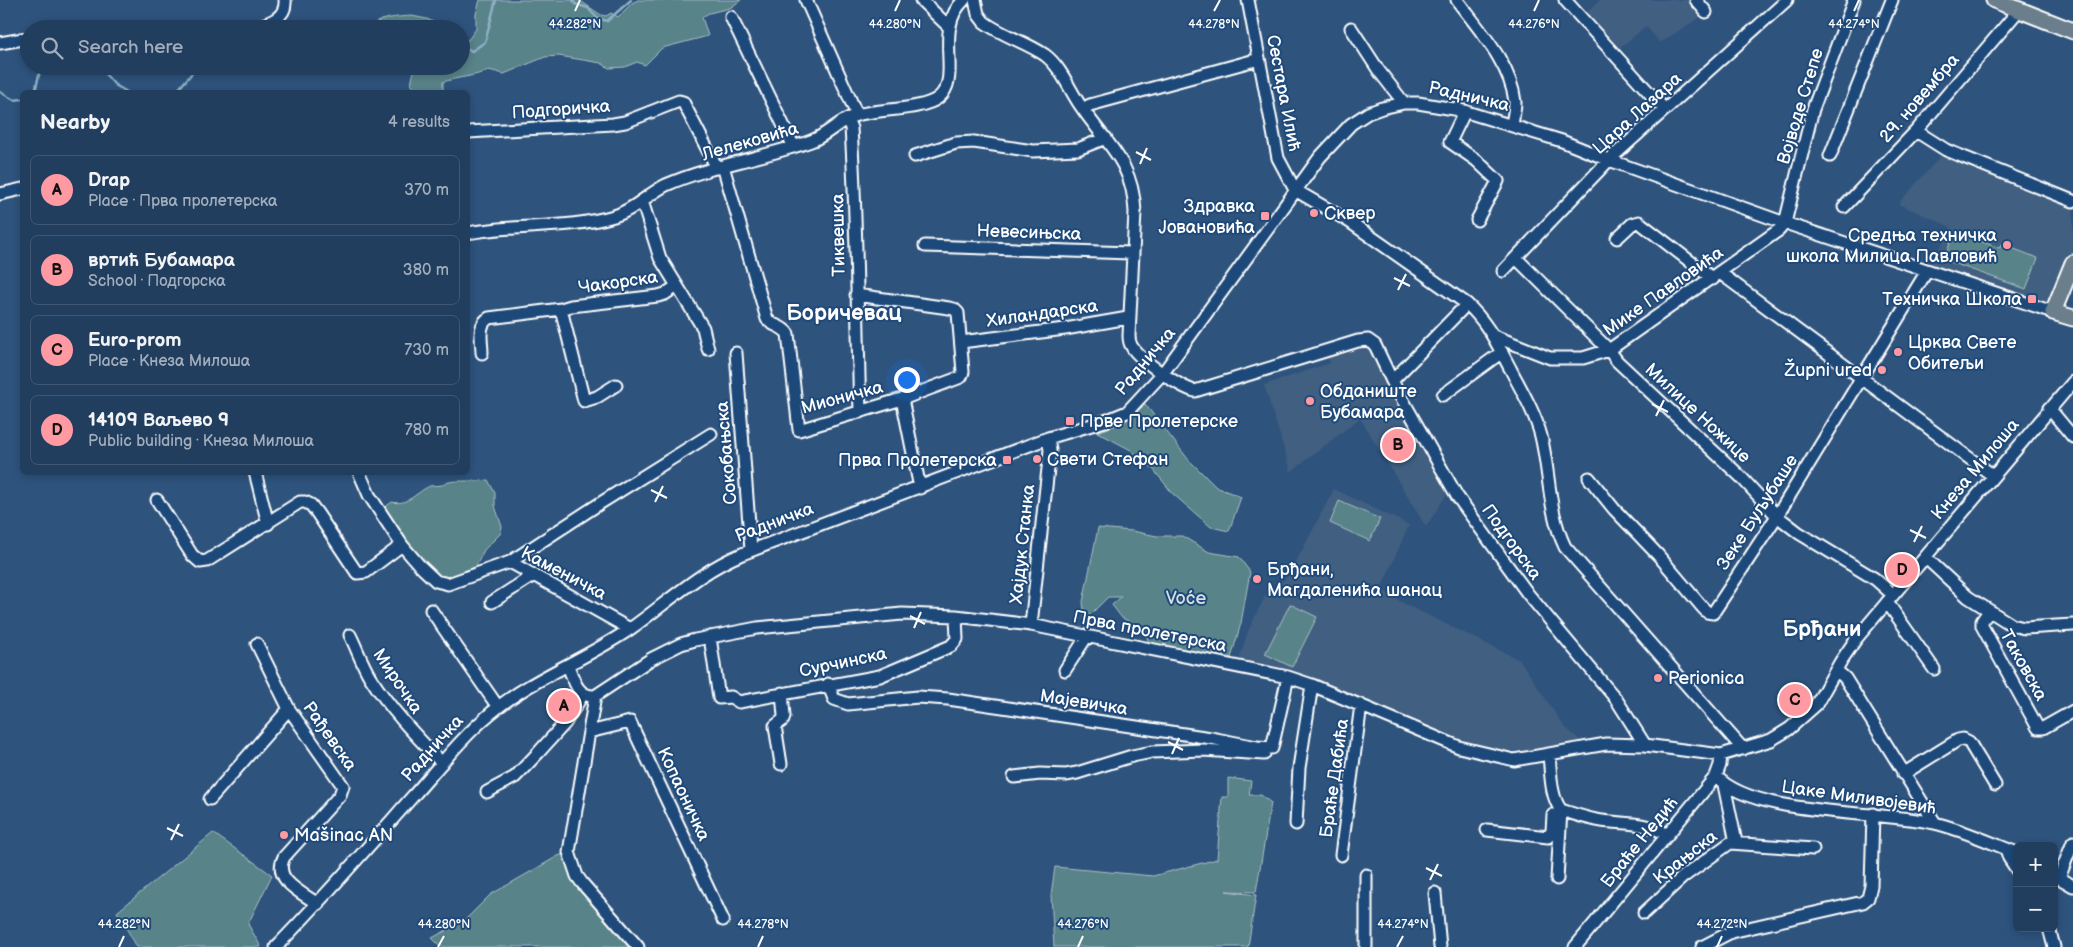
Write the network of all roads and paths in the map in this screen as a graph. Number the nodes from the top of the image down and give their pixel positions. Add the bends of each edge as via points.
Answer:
1 (285, 0) edge
2 (806, 0) edge
3 (921, 0) edge
4 (964, 0) edge
5 (975, 0) edge
6 (1248, 0) edge
7 (1457, 0) edge
8 (1566, 0) edge
9 (1696, 0) edge
10 (1787, 0) edge
11 (1854, 0) edge
12 (1892, 0) edge
13 (1994, 0) edge
14 (2019, 10) junction
15 (1706, 12) dead end
16 (731, 16) dead end
17 (274, 20) edge
18 (949, 27) junction
19 (1351, 28) dead end
20 (2073, 31) edge
21 (20, 39) edge
22 (0, 42) edge
23 (1259, 59) junction
24 (683, 102) joint
25 (1404, 103) junction
26 (1083, 109) junction
27 (1665, 110) junction
28 (1465, 111) junction
29 (852, 117) junction
30 (1512, 125) junction
31 (1916, 131) junction
32 (470, 132) edge
33 (1106, 138) junction
34 (794, 147) junction
35 (915, 156) dead end
36 (1830, 156) dead end
37 (1609, 160) junction
38 (720, 167) junction
39 (20, 190) edge
40 (1295, 190) junction
41 (0, 194) edge
42 (642, 201) junction
43 (2073, 201) edge
44 (1844, 207) dead end
45 (1477, 220) dead end
46 (1785, 223) junction
47 (470, 233) edge
48 (1617, 238) dead end
49 (925, 246) dead end
50 (1131, 253) junction
51 (1516, 258) junction
52 (2073, 263) edge
53 (1503, 271) dead end
54 (1927, 271) junction
55 (1716, 276) junction
56 (677, 286) junction
57 (856, 295) junction
58 (1467, 304) junction
59 (561, 309) junction
60 (2053, 312) junction
61 (1128, 318) junction
62 (2073, 318) edge
63 (1494, 336) junction
64 (961, 342) junction
65 (708, 349) dead end
66 (1609, 350) junction
67 (1502, 352) junction
68 (736, 353) dead end
69 (482, 354) dead end
70 (1163, 374) junction
71 (1862, 378) junction
72 (1392, 381) junction
73 (2073, 382) edge
74 (616, 385) dead end
75 (1443, 395) dead end
76 (902, 398) junction
77 (2050, 408) junction
78 (860, 412) junction
79 (711, 434) dead end
80 (2073, 436) edge
81 (1048, 438) junction
82 (256, 475) edge
83 (361, 475) edge
84 (1992, 475) junction
85 (1589, 478) dead end
86 (920, 488) junction
87 (157, 500) dead end
88 (1777, 516) junction
89 (268, 524) junction
90 (402, 545) junction
91 (751, 550) junction
92 (1925, 557) junction
93 (510, 562) junction
94 (534, 575) junction
95 (1890, 598) junction
96 (492, 602) dead end
97 (431, 610) dead end
98 (1989, 611) junction
99 (956, 616) junction
100 (1031, 625) junction
101 (2073, 625) edge
102 (630, 629) junction
103 (350, 635) dead end
104 (1087, 636) junction
105 (710, 637) junction
106 (257, 644) dead end
107 (568, 666) junction
108 (1934, 669) dead end
109 (1064, 670) dead end
110 (1836, 670) junction
111 (1288, 677) junction
112 (828, 684) junction
113 (1312, 685) junction
114 (782, 693) junction
115 (583, 694) junction
116 (595, 696) junction
117 (1361, 705) junction
118 (498, 707) junction
119 (288, 709) junction
120 (2073, 711) edge
121 (589, 732) junction
122 (1168, 732) junction
123 (1645, 745) junction
124 (1272, 748) junction
125 (1743, 749) junction
126 (1182, 750) junction
127 (1550, 755) junction
128 (1721, 755) junction
129 (442, 763) junction
130 (781, 764) dead end
131 (1903, 774) junction
132 (1716, 776) junction
133 (1014, 777) dead end
134 (1996, 785) dead end
135 (1724, 786) junction
136 (487, 792) dead end
137 (210, 798) dead end
138 (1559, 807) junction
139 (1872, 814) junction
140 (1935, 823) junction
141 (1296, 824) dead end
142 (1487, 830) dead end
143 (1666, 834) junction
144 (1736, 842) junction
145 (2073, 842) edge
146 (1813, 848) dead end
147 (2011, 851) edge
148 (1341, 855) dead end
149 (2013, 864) edge
150 (2058, 874) edge
151 (1366, 875) dead end
152 (2058, 877) edge
153 (1557, 879) dead end
154 (2073, 886) edge
155 (1435, 892) dead end
156 (318, 904) junction
157 (1644, 914) dead end
158 (723, 920) dead end
159 (2050, 932) edge
160 (276, 947) edge
161 (638, 947) edge
162 (1366, 947) edge
163 (1440, 947) edge
164 (1575, 947) edge
165 (1702, 947) edge
166 (2054, 947) edge

1 - 17 street via 285,8
2 - 29 street, Тиквешка
3 - 18 street
4 - 18 street, Лелековића
5 - 26 street via 978,14 984,22 1050,60
6 - 23 street, Сестара Илић
7 - 30 street via 1506,72 1515,102
8 - 27 street
9 - 15 street
10 - 27 street, Цара Лазара
11 - 46 street, Војводе Степе via 1813,109
12 - 36 street
13 - 14 main road
14 - 20 main road
14 - 31 street, 29. новембра
16 - 34 street
18 - 29 street, Лелековића via 950,72 938,99
19 - 25 street
21 - 22 street
23 - 26 street
23 - 40 street, Сестара Илић via 1278,158
24 - 32 street, Подгоричка via 674,102 613,124
24 - 38 street, Мионичка
25 - 28 street, Радничка
25 - 40 street, Радничка via 1374,111 1351,124
26 - 33 street
27 - 37 street, Цара Лазара
28 - 30 street, Радничка
28 - 45 street via 1450,142 1498,181
29 - 34 street, Лелековића via 821,137
29 - 57 street, Тиквешка
30 - 37 street, Радничка
31 - 43 street via 1946,150
31 - 44 street, 29. новембра
33 - 35 street via 1078,149 1033,151 981,143 956,143
33 - 50 street via 1122,163 1133,192 1135,212
34 - 38 street, Лелековића
37 - 46 street, Радничка
37 - 51 street, Цара Лазара
38 - 42 street, Лелековића via 668,184
38 - 78 street, Мионичка via 767,319 788,334 799,430
39 - 41 street
40 - 58 street via 1350,222
40 - 70 street, Радничка
42 - 47 street, Лелековића via 621,213 592,220
42 - 56 street, Чакорска via 660,258
46 - 54 street, Радничка
46 - 55 street, Мике Павловића
48 - 55 street via 1639,222
49 - 50 street, Невесињска
50 - 61 street
51 - 53 street, Цара Лазара
51 - 66 street, Милице Ножице
52 - 60 main road
54 - 60 street, Радничка
54 - 71 street, Зеке Буљубаше
55 - 66 street, Мике Павловића
55 - 71 street
56 - 59 street, Чакорска via 658,296
56 - 65 street, Чакорска via 703,328
57 - 64 street via 954,309 958,312
57 - 78 street, Тиквешка
58 - 63 street
58 - 72 street
59 - 69 street, Чакорска via 486,320 481,329
59 - 74 street, Чакорска via 584,401
60 - 62 main road, Радничка
61 - 64 street, Хиландарска
61 - 70 street via 1132,347
63 - 66 street, Мике Павловића via 1550,358 1583,358
63 - 67 street
64 - 76 street via 962,377
66 - 88 street, Милице Ножице
67 - 75 street
67 - 125 street via 1541,435 1554,522 1565,547
68 - 91 street, Сокобањска
70 - 72 street, Подгорска via 1194,391 1358,340 1368,340 1375,345
70 - 81 street, Радничка via 1133,407 1119,416
71 - 84 street
71 - 88 street, Зеке Буљубаше
72 - 123 street, Подгорска via 1441,470 1474,520 1528,594 1616,699
73 - 77 street, Кнеза Милоша
76 - 78 street, Мионичка
76 - 86 street, Мионичка
77 - 80 street
77 - 84 street, Кнеза Милоша
79 - 93 street
81 - 86 street, Радничка
81 - 100 street, Хајдук Станка via 1050,450
82 - 89 street
83 - 90 street, Каменичка via 369,495
84 - 92 street, Кнеза Милоша
85 - 88 street, Зеке Буљубаше via 1710,614
86 - 91 street, Радничка
87 - 89 street via 192,555 200,562 207,561
88 - 95 street, Милице Ножице via 1874,579
89 - 90 street via 300,502 307,503 360,574
90 - 93 street, Каменичка via 436,581 448,584
91 - 102 street, Радничка via 709,570
92 - 95 street, Кнеза Милоша
92 - 98 street via 1957,588
93 - 94 street, Каменичка
94 - 96 street
94 - 102 street, Каменичка
95 - 108 street, Милице Ножице
95 - 110 street, Кнеза Милоша via 1856,639
97 - 118 street
98 - 101 street via 2020,628
98 - 120 street, Таковска via 1982,626 2038,728
99 - 100 street, Прва пролетерска
99 - 105 street, Прва пролетерска via 885,615 757,628
99 - 112 street, Сурчинска via 957,639 951,646 880,676
100 - 104 street, Прва пролетерска
102 - 107 street, Радничка
103 - 129 street, Мирочка via 379,691 405,725
104 - 109 street
104 - 111 street, Прва пролетерска
105 - 114 street via 719,698 731,697 739,702
105 - 116 street, Прва пролетерска via 666,651
106 - 119 street, Рађевска
107 - 115 street
107 - 118 street, Радничка
110 - 125 street, Кнеза Милоша via 1816,705 1805,716 1771,740
110 - 131 street via 1845,678
111 - 113 street, Прва пролетерска
111 - 124 street
112 - 114 street, Сурчинска
112 - 122 street, Мајевичка via 834,699 848,704 918,697 948,699
113 - 117 street, Прва пролетерска
113 - 141 street via 1302,742
114 - 130 street, Сурчинска via 784,716 775,726
115 - 116 street
115 - 136 street via 565,723 533,759 515,777
116 - 121 street
117 - 127 street, Прва пролетерска via 1459,747 1514,760
117 - 148 street, Браће Дабића
118 - 129 street, Радничка
119 - 137 street
119 - 156 street, Рађевска via 344,786 340,795 281,863 285,879
121 - 158 street, Копаоничка via 630,722
121 - 161 street via 569,852 582,883
122 - 124 street, Мајевичка
122 - 126 street via 1170,743
123 - 127 street, Прва пролетерска via 1606,744
123 - 128 street, Прва пролетерска
124 - 126 street via 1262,755
125 - 128 street, Прва пролетерска
126 - 133 street via 1132,756 1072,774
127 - 138 street via 1551,777
128 - 132 street, Браће Недић
129 - 156 street, Радничка
131 - 134 street via 1964,739 1970,742
131 - 140 street
132 - 135 street, Цаке Миливојевић
132 - 143 street, Браће Недић
135 - 139 street, Цаке Миливојевић via 1780,804
135 - 144 street
138 - 142 street via 1553,812 1552,831 1548,838
138 - 143 street via 1601,821 1640,824
138 - 153 street
139 - 140 street, Цаке Миливојевић
139 - 165 street via 1871,886 1868,898 1863,902 1731,932
140 - 147 street, Цаке Миливојевић
143 - 164 street, Браће Недић
144 - 146 street, Крањска
144 - 157 street, Крањска via 1725,846 1683,877
145 - 150 street
147 - 149 street, Цаке Миливојевић via 2009,858
151 - 162 street
152 - 154 street
155 - 163 street
156 - 160 street, Радничка
159 - 166 street

